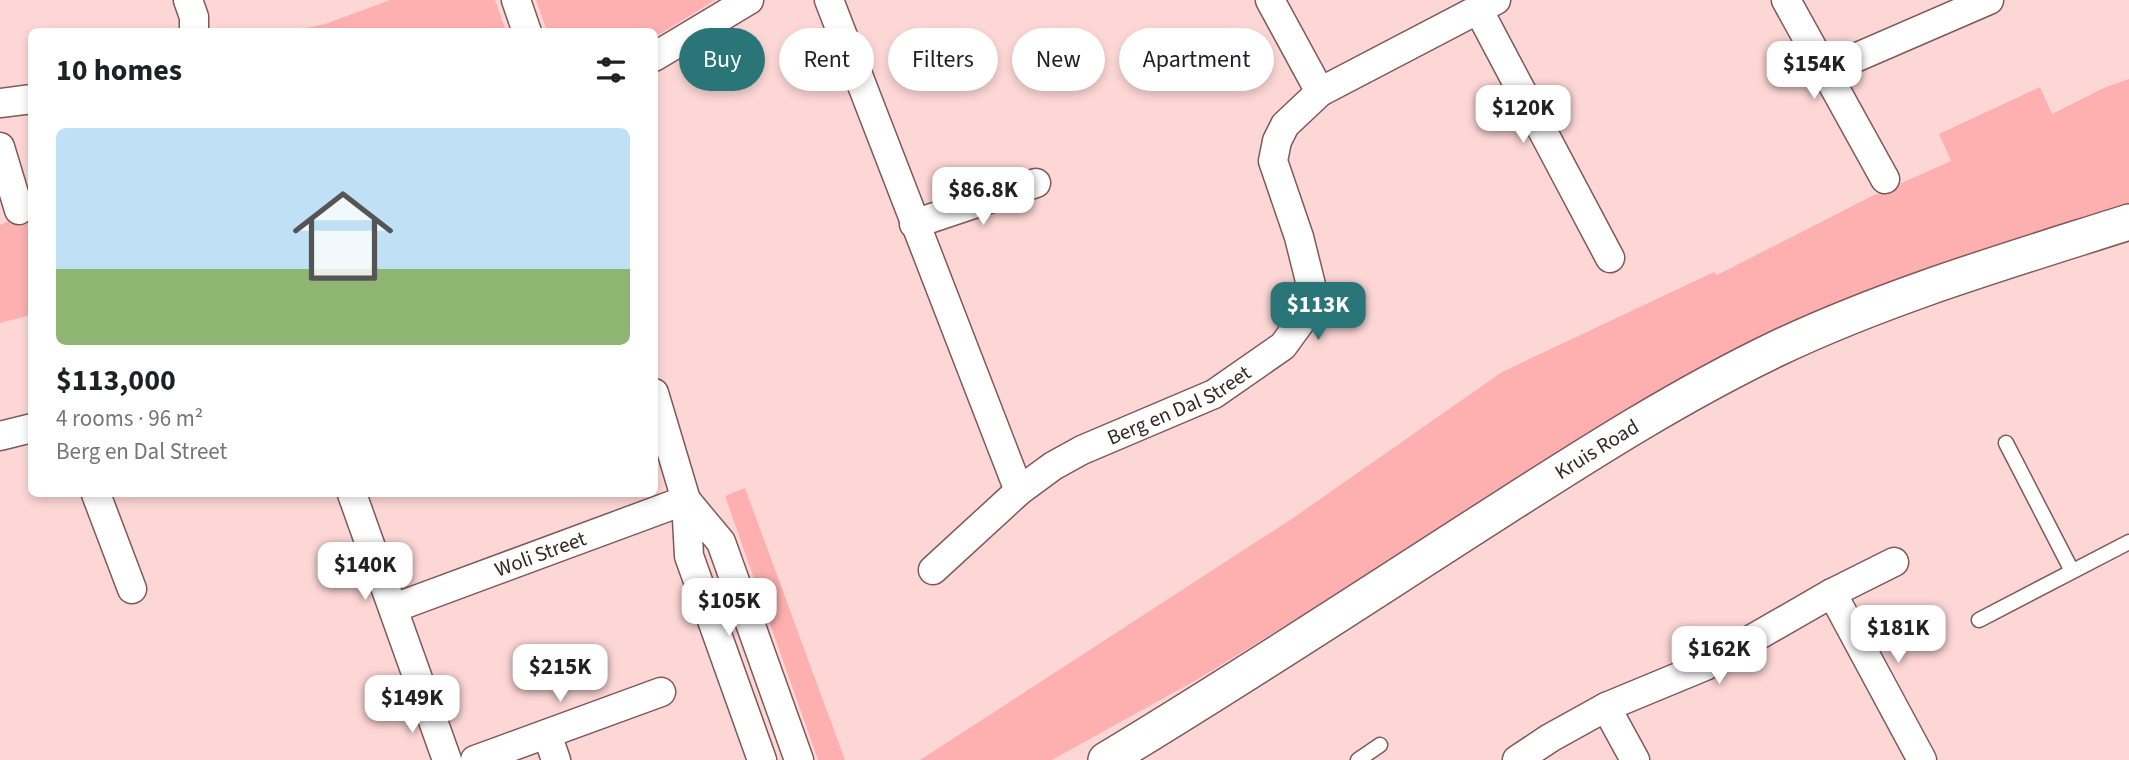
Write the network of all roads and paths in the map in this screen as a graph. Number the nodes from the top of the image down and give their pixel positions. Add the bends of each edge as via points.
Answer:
1 (188, 0) edge
2 (516, 0) edge
3 (749, 0) edge
4 (829, 0) edge
5 (1270, 0) edge
6 (1786, 0) edge
7 (1989, 0) edge
8 (1487, 5) edge
9 (194, 28) edge
10 (526, 28) edge
11 (658, 55) edge
12 (1825, 71) junction
13 (1320, 92) junction
14 (28, 100) edge
15 (0, 103) edge
16 (0, 147) edge
17 (1885, 179) dead end
18 (1036, 183) dead end
19 (19, 210) dead end
20 (2129, 222) edge
21 (914, 224) junction
22 (1610, 258) dead end
23 (658, 407) edge
24 (28, 429) edge
25 (0, 436) edge
26 (2006, 443) dead end
27 (1018, 491) junction
28 (97, 497) edge
29 (353, 497) edge
30 (685, 500) junction
31 (2129, 542) edge
32 (1894, 562) dead end
33 (933, 570) dead end
34 (2072, 571) junction
35 (132, 589) dead end
36 (1832, 593) junction
37 (394, 608) junction
38 (1979, 620) dead end
39 (661, 692) dead end
40 (1606, 707) junction
41 (1380, 745) dead end
42 (552, 747) edge
43 (447, 760) edge
44 (475, 760) edge
45 (762, 760) edge
46 (799, 760) edge
47 (1106, 760) edge
48 (1358, 760) edge
49 (1517, 760) edge
50 (1634, 760) edge
51 (1922, 760) edge

1 - 9 street
2 - 10 street
3 - 11 street
4 - 21 street
5 - 13 street
6 - 12 street
7 - 12 street
8 - 13 street, Berg en Dal Street
8 - 22 street
12 - 17 street
13 - 27 street, Berg en Dal Street via 1285,125 1273,161 1311,285 1307,313 1298,328 1283,346 1214,394 1082,450
14 - 15 street
16 - 19 street
18 - 21 street
20 - 47 street, Kruis Road via 1889,301 1778,348 1694,391
21 - 27 street
23 - 30 street
24 - 25 street
26 - 34 lane
27 - 33 street, Berg en Dal Street
28 - 35 street
29 - 37 street
30 - 37 street, Woli Street
30 - 45 street via 689,556
30 - 46 street via 721,542
31 - 34 lane
32 - 36 street
34 - 38 lane
36 - 40 street via 1705,666
36 - 51 street
37 - 43 street
39 - 42 street
40 - 49 street
40 - 50 street
41 - 48 lane
42 - 44 street

